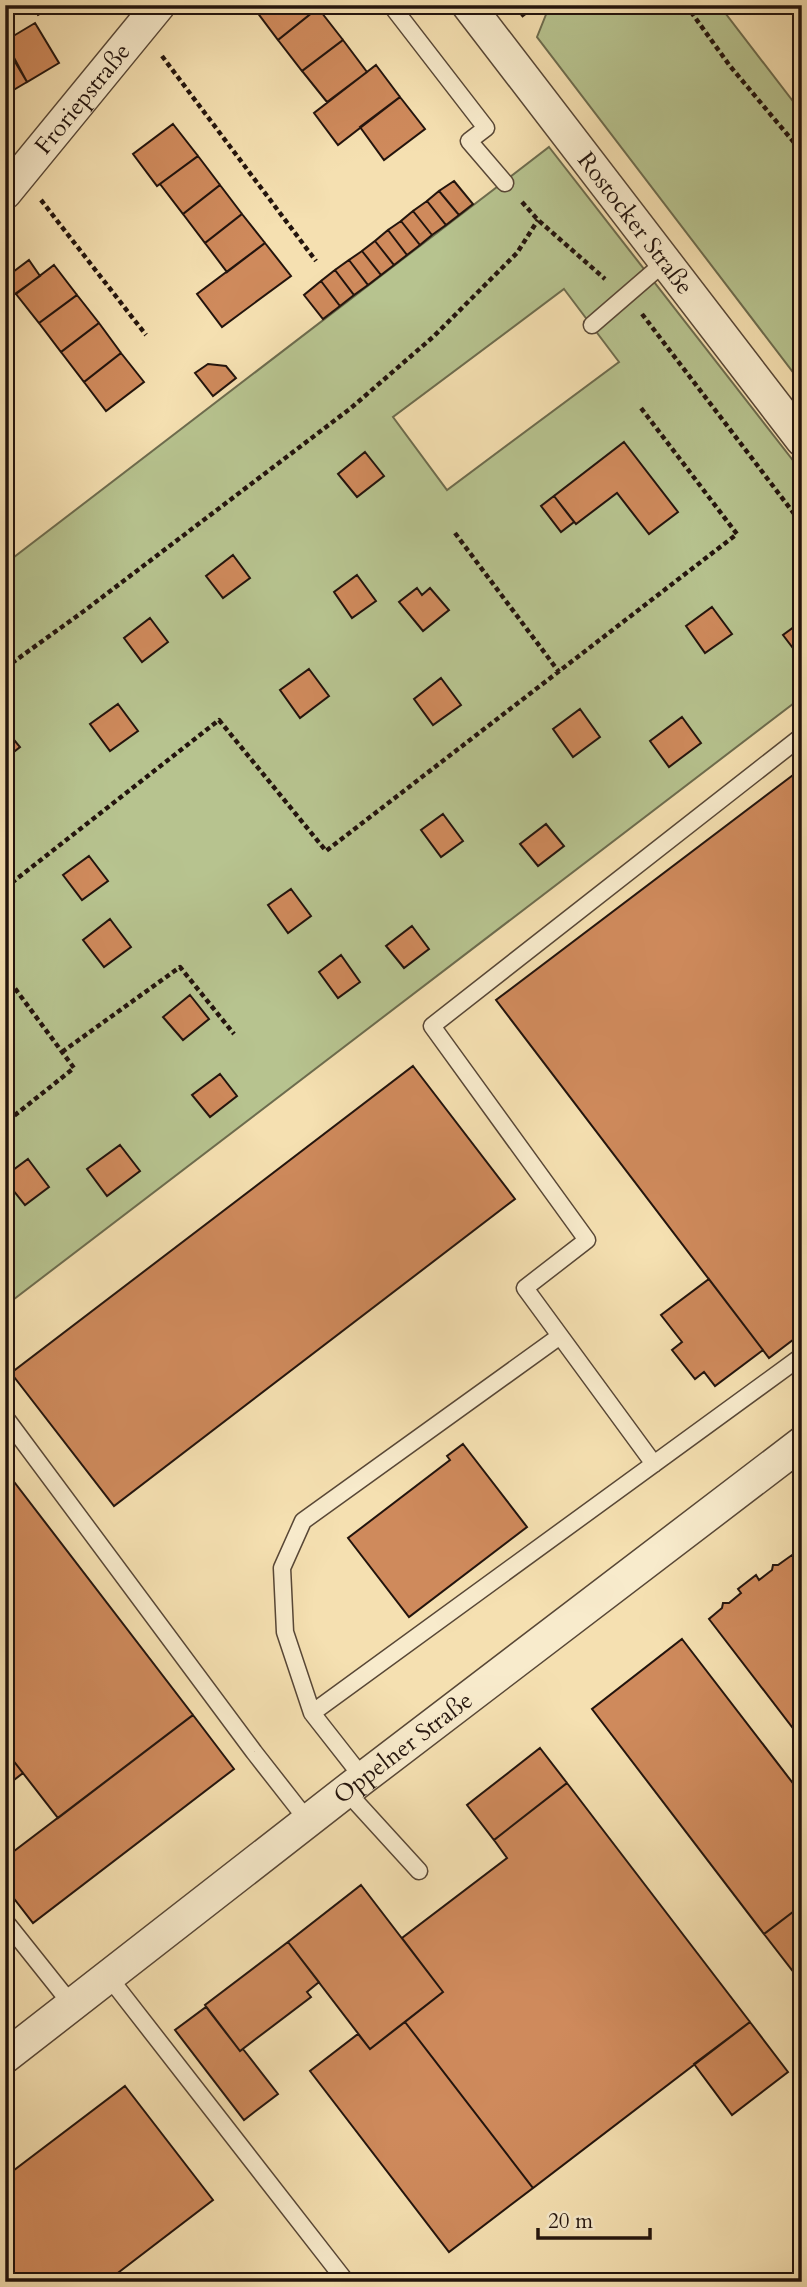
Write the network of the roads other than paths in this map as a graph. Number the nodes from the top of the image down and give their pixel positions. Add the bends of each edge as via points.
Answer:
1 (391, 5) edge
2 (468, 5) edge
3 (150, 17) edge
4 (13, 183) edge
5 (505, 183) road end
6 (665, 262) junction
7 (592, 325) dead end
8 (802, 440) edge
9 (802, 736) edge
10 (560, 1336) junction
11 (802, 1356) edge
12 (5, 1418) edge
13 (802, 1443) edge
14 (654, 1464) junction
15 (312, 1713) junction
16 (354, 1785) junction
17 (308, 1821) junction
18 (419, 1871) dead end
19 (5, 1921) edge
20 (108, 1976) junction
21 (72, 2005) junction
22 (5, 2057) edge
23 (344, 2279) dead end

1 - 5 lane via 486,128 469,141
2 - 6 street, Rostocker Straße
3 - 4 street, Froriepstraße
6 - 7 lane
6 - 8 street, Rostocker Straße
9 - 10 lane via 432,1026 587,1240 526,1289
10 - 14 lane
10 - 15 lane via 303,1521 282,1568 285,1632
11 - 14 lane
12 - 17 lane
13 - 16 street, Oppelner Straße
14 - 15 lane
15 - 16 lane
16 - 17 street, Oppelner Straße
16 - 18 lane
17 - 20 street, Oppelner Straße
19 - 21 lane
20 - 21 street, Oppelner Straße
20 - 23 lane
21 - 22 street, Oppelner Straße

